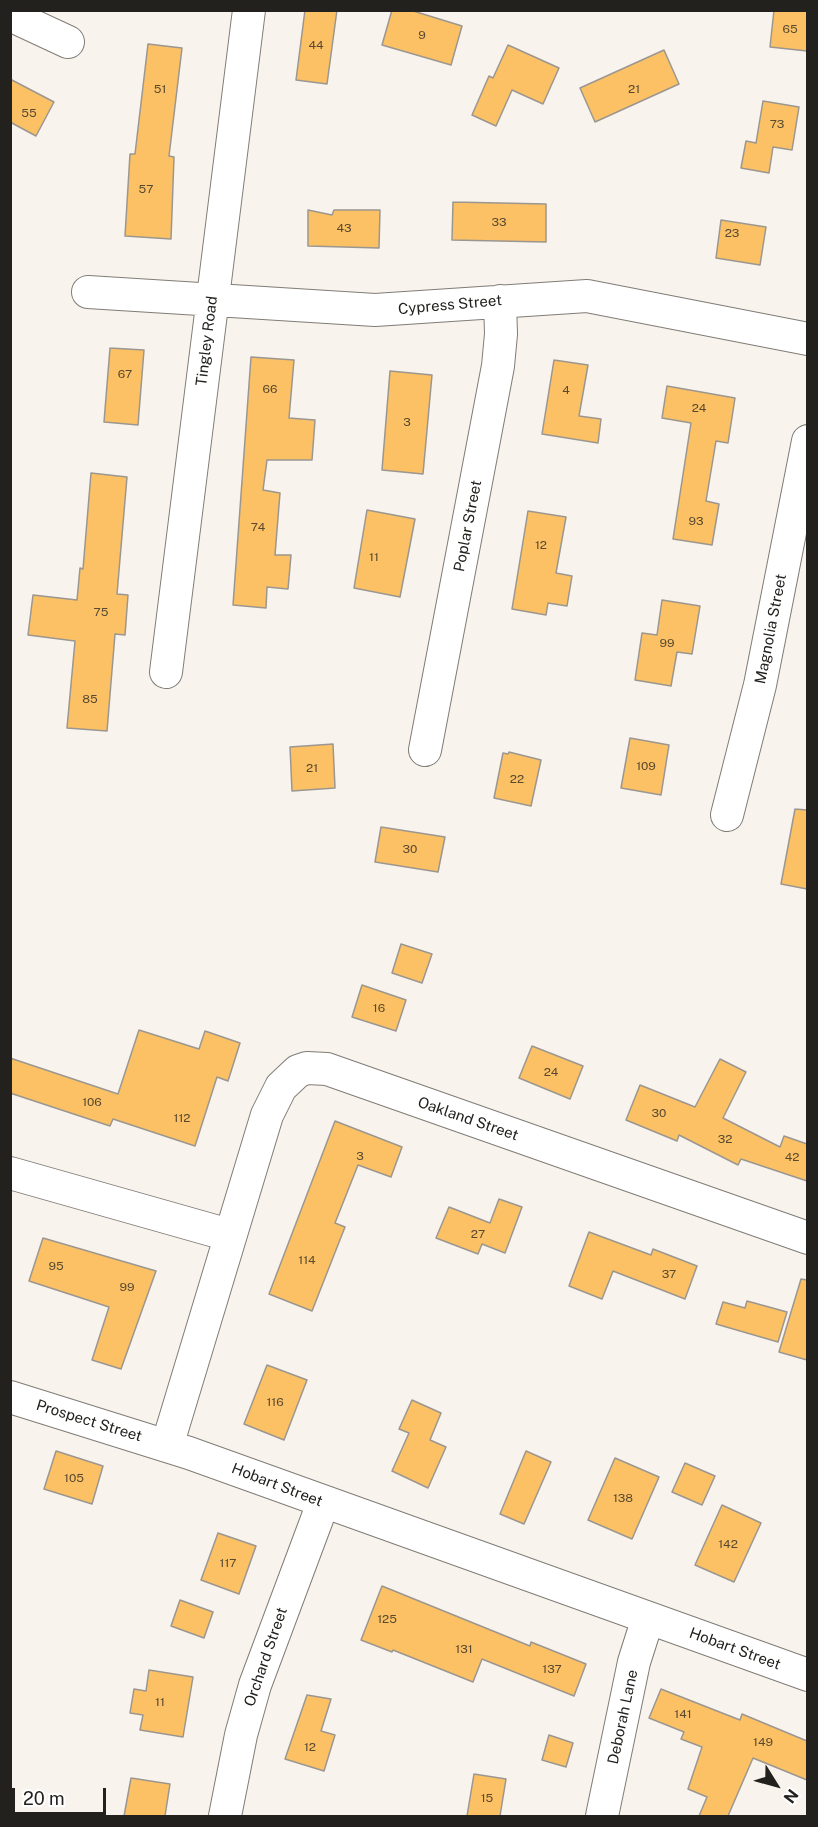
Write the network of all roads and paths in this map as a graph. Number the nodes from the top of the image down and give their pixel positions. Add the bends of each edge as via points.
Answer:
1 (249, 10) edge
2 (10, 15) edge
3 (68, 42) dead end
4 (88, 292) dead end
5 (211, 300) junction
6 (500, 302) junction
7 (807, 339) edge
8 (807, 441) edge
9 (166, 672) dead end
10 (425, 750) dead end
11 (727, 815) dead end
12 (10, 1173) edge
13 (229, 1235) junction
14 (807, 1238) edge
15 (10, 1397) edge
16 (167, 1446) junction
17 (323, 1503) junction
18 (648, 1618) junction
19 (807, 1675) edge
20 (225, 1816) edge
21 (602, 1816) edge

1 - 5 street, Tingley Road
2 - 3 street
4 - 5 street, Cypress Street
5 - 6 street, Cypress Street via 375,310
5 - 9 street, Tingley Road
6 - 7 street, Cypress Street via 587,296
6 - 10 street, Poplar Street via 498,366
8 - 11 street, Magnolia Street via 760,685
12 - 13 street
13 - 14 street, Oakland Street via 274,1097 298,1071 318,1067
13 - 16 street
15 - 16 street, Prospect Street
16 - 17 street, Hobart Street
17 - 18 street, Hobart Street
17 - 20 street, Orchard Street via 255,1685
18 - 19 street, Hobart Street
18 - 21 street, Deborah Lane via 634,1662

